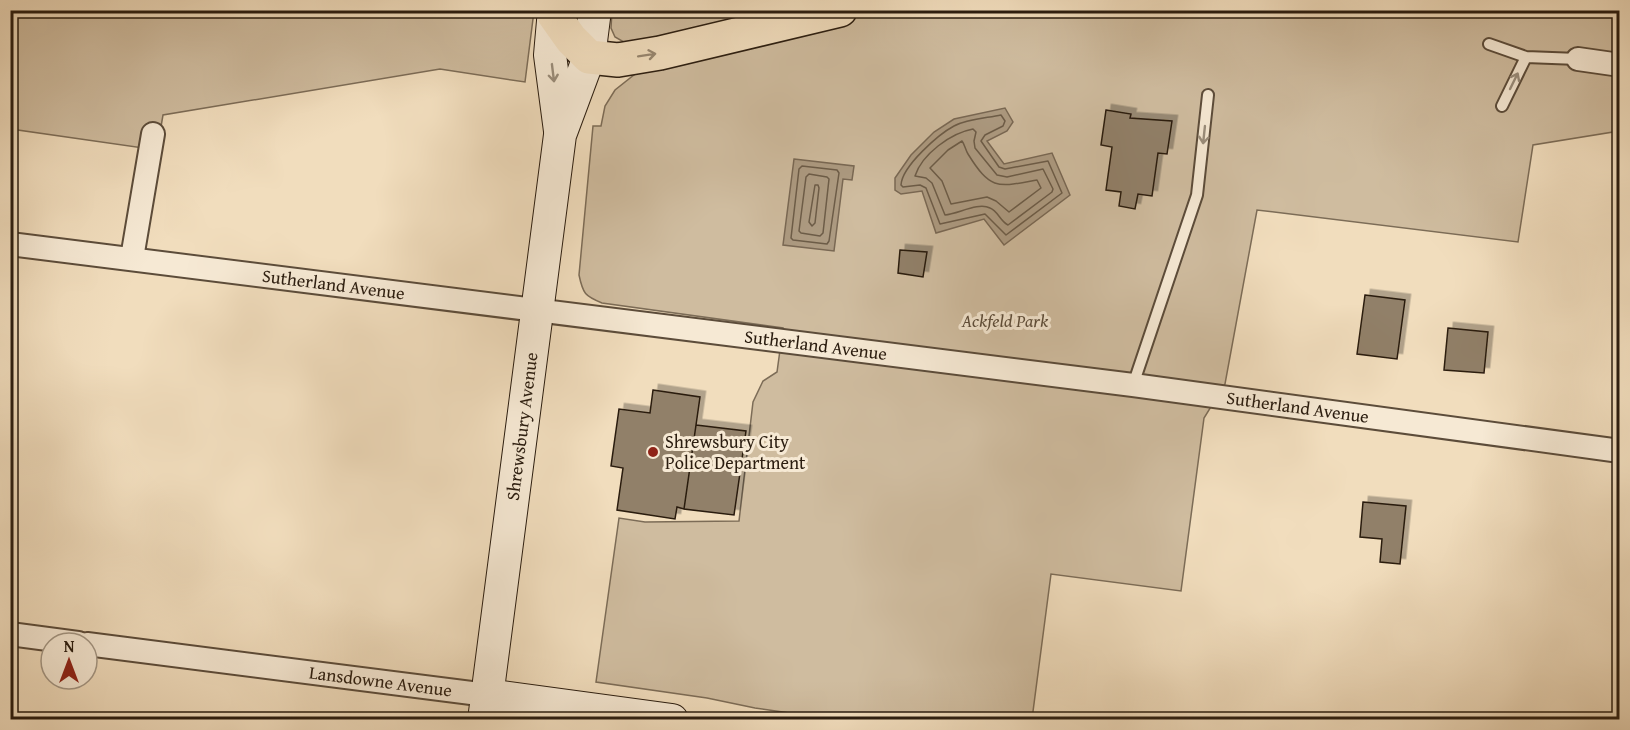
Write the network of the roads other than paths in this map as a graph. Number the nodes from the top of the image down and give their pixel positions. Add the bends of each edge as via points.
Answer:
1 (595, 10) edge
2 (840, 10) edge
3 (554, 13) edge
4 (1489, 44) dead end
5 (589, 57) junction
6 (1526, 57) junction
7 (1578, 59) joint
8 (1620, 65) edge
9 (1208, 95) dead end
10 (1502, 106) dead end
11 (153, 134) dead end
12 (560, 135) junction
13 (10, 244) edge
14 (132, 258) junction
15 (536, 311) junction
16 (1133, 385) junction
17 (1620, 451) edge
18 (10, 634) edge
19 (39, 638) edge
20 (99, 646) edge
21 (486, 707) edge
22 (672, 720) edge

1 - 5 main road, Shrewsbury Avenue
5 -> 2 highway via 618,60 660,53
3 - 5 highway
3 -> 12 main road, Shrewsbury Avenue via 550,55
4 - 6 lane
5 - 12 main road, Shrewsbury Avenue
6 - 7 lane
10 -> 6 lane
7 - 8 street
9 -> 16 lane via 1197,195
11 - 14 street
12 - 15 main road, Shrewsbury Avenue
13 - 14 street, Sutherland Avenue
14 - 15 street, Sutherland Avenue
15 - 16 street, Sutherland Avenue
15 - 21 main road, Shrewsbury Avenue
16 - 17 street, Sutherland Avenue
18 - 19 street
20 - 21 street, Lansdowne Avenue
21 - 22 main road, Lansdowne Avenue

